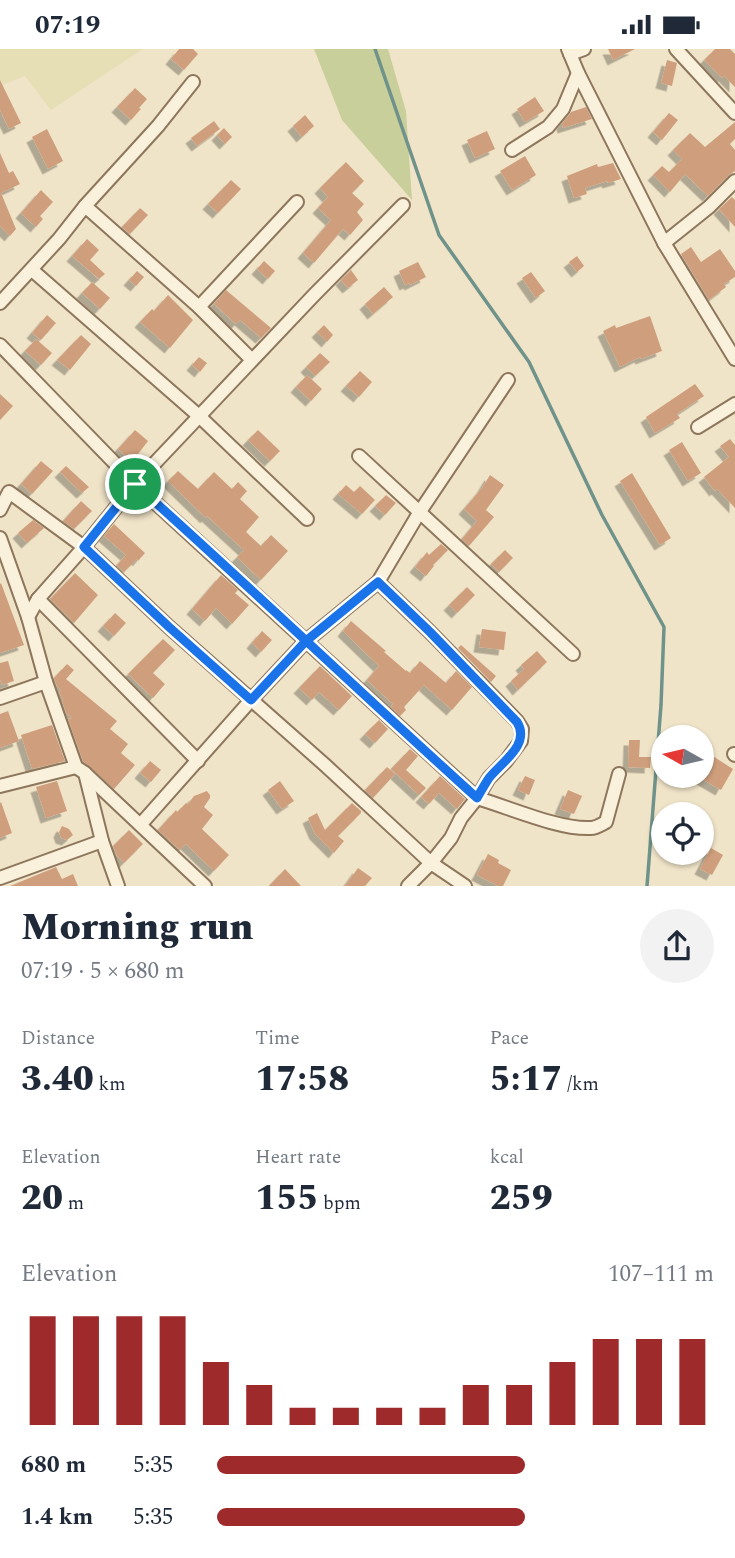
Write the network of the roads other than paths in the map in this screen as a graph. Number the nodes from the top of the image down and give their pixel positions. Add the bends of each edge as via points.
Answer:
1 (584, 49) edge
2 (676, 49) edge
3 (569, 52) edge
4 (578, 73) junction
5 (193, 82) dead end
6 (735, 113) edge
7 (512, 150) dead end
8 (735, 181) edge
9 (297, 202) dead end
10 (403, 205) dead end
11 (85, 206) junction
12 (664, 243) junction
13 (32, 269) junction
14 (0, 303) edge
15 (199, 307) junction
16 (0, 345) edge
17 (735, 359) edge
18 (252, 360) junction
19 (509, 380) dead end
20 (735, 404) edge
21 (199, 416) junction
22 (698, 427) dead end
23 (359, 456) dead end
24 (135, 484) junction
25 (0, 510) edge
26 (419, 513) junction
27 (307, 519) dead end
28 (0, 538) edge
29 (84, 547) junction
30 (378, 582) junction
31 (38, 599) junction
32 (28, 617) junction
33 (306, 641) junction
34 (573, 654) dead end
35 (46, 682) junction
36 (0, 698) edge
37 (251, 700) junction
38 (198, 761) junction
39 (81, 770) junction
40 (619, 774) dead end
41 (0, 786) edge
42 (477, 798) junction
43 (141, 824) junction
44 (102, 841) junction
45 (431, 863) junction
46 (0, 878) edge
47 (118, 886) edge
48 (205, 886) edge
49 (408, 886) edge
50 (465, 886) edge

1 - 3 street
2 - 6 street
3 - 4 street
4 - 7 street via 563,109 548,127
4 - 12 street
5 - 11 street
8 - 12 street
9 - 15 street
10 - 18 street
11 - 13 street
11 - 15 street
12 - 17 street
13 - 14 street
13 - 21 street
15 - 18 street
16 - 24 street
18 - 21 street
19 - 26 street
20 - 22 street
21 - 24 street
21 - 27 street
23 - 26 street
24 - 29 street
24 - 33 street
25 - 29 street via 9,492
26 - 30 street
26 - 34 street
28 - 32 street
29 - 31 street
29 - 37 street
30 - 33 street
30 - 42 street via 522,729 521,741
31 - 32 street
31 - 38 street
32 - 35 street
33 - 37 street
33 - 42 street
35 - 36 street
35 - 39 street
37 - 38 street
37 - 45 street
38 - 43 street
39 - 41 street
39 - 43 street
39 - 44 street
40 - 42 street via 606,822 593,828 538,818
42 - 45 street
43 - 48 street
44 - 46 street
44 - 47 street
45 - 49 street
45 - 50 street

